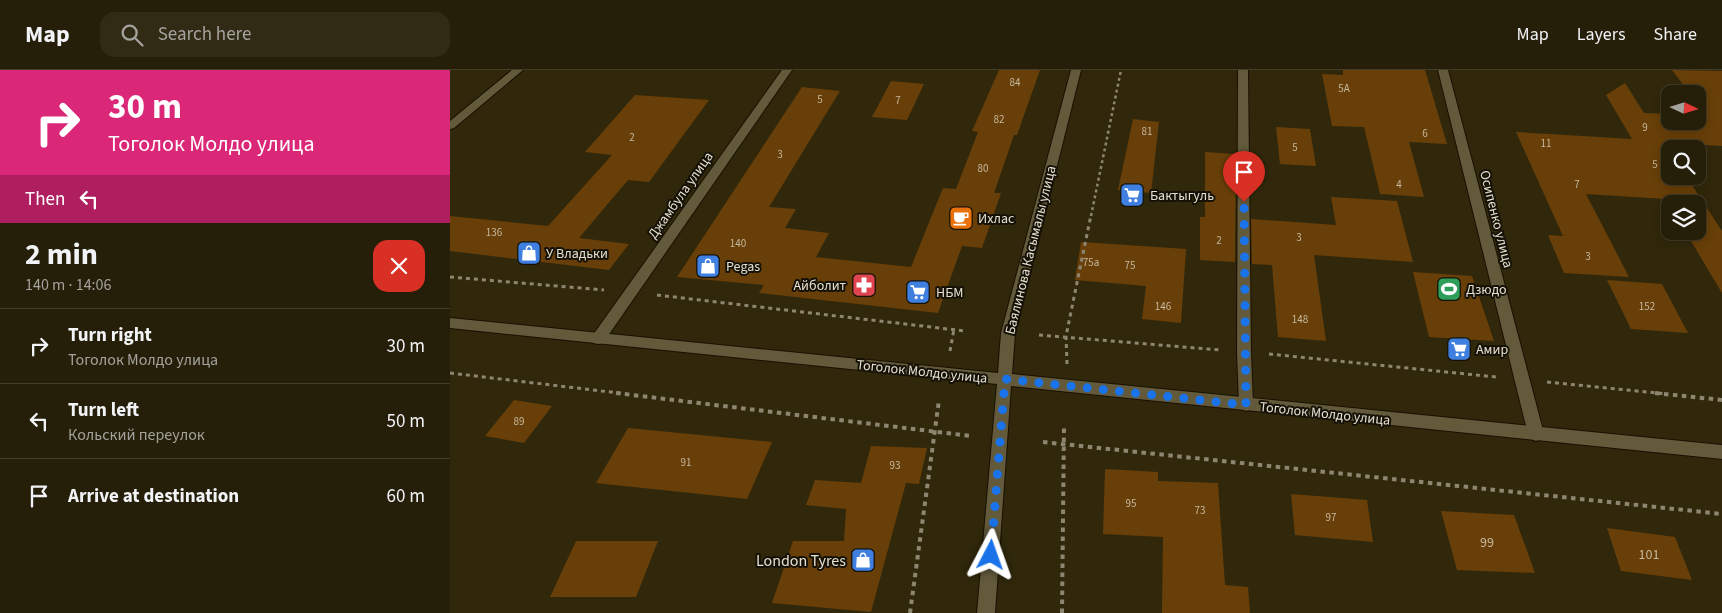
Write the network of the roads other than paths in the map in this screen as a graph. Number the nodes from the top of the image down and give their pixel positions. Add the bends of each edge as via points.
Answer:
1 (518, 70) edge
2 (787, 70) edge
3 (1076, 70) edge
4 (1244, 70) edge
5 (1443, 70) edge
6 (450, 126) edge
7 (450, 323) edge
8 (598, 339) junction
9 (1005, 379) junction
10 (1246, 405) junction
11 (1536, 434) junction
12 (1722, 452) edge
13 (986, 613) edge

1 - 6 main road
2 - 8 main road, Джамбула улица
3 - 9 main road, Баялинова Касымалы улица via 1008,333
4 - 10 main road
5 - 11 main road, Осипенко улица
7 - 8 main road, Тоголок Молдо улица
8 - 9 main road, Тоголок Молдо улица
9 - 10 main road, Тоголок Молдо улица
9 - 13 main road, Баялинова Касымалы улица
10 - 11 main road, Тоголок Молдо улица
11 - 12 main road, Тоголок Молдо улица

